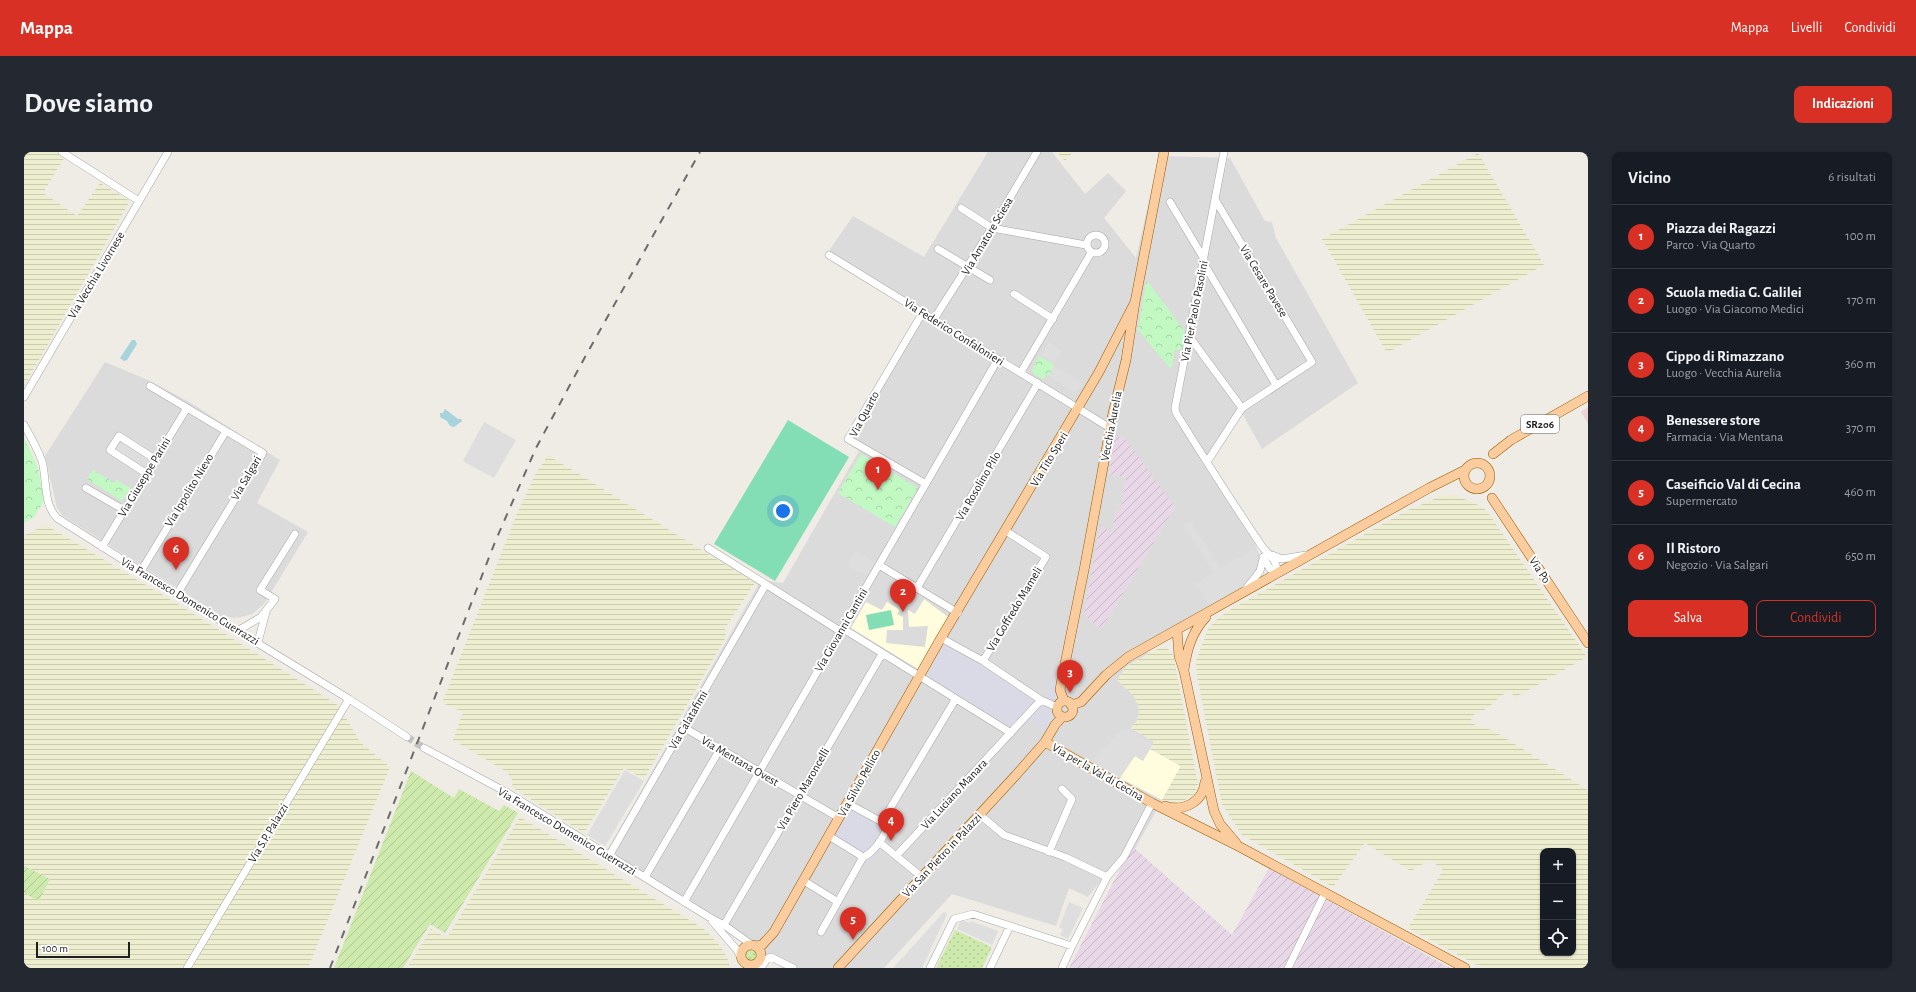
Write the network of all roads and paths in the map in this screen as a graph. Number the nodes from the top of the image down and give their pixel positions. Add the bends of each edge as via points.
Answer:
1 (62, 152) edge
2 (168, 152) edge
3 (1036, 152) edge
4 (1164, 152) edge
5 (1224, 152) edge
6 (139, 201) junction
7 (1216, 201) junction
8 (1170, 202) dead end
9 (961, 208) dead end
10 (992, 228) junction
11 (1086, 245) junction
12 (938, 248) dead end
13 (1091, 253) junction
14 (829, 255) dead end
15 (1203, 261) junction
16 (968, 267) junction
17 (990, 280) dead end
18 (1014, 294) dead end
19 (1135, 302) junction
20 (923, 312) junction
21 (1053, 318) junction
22 (934, 319) junction
23 (1189, 336) junction
24 (1108, 354) junction
25 (998, 359) junction
26 (1126, 360) junction
27 (1021, 372) junction
28 (1038, 383) junction
29 (1276, 385) junction
30 (150, 386) dead end
31 (1588, 396) edge
32 (24, 397) edge
33 (187, 408) junction
34 (1079, 408) junction
35 (1242, 408) junction
36 (24, 425) edge
37 (1110, 428) junction
38 (226, 431) junction
39 (1493, 454) junction
40 (155, 459) junction
41 (1207, 462) junction
42 (1477, 463) junction
43 (1465, 470) junction
44 (146, 474) junction
45 (1489, 475) junction
46 (1440, 483) junction
47 (926, 484) junction
48 (1473, 487) junction
49 (86, 488) dead end
50 (1492, 498) junction
51 (124, 510) junction
52 (1006, 531) junction
53 (295, 534) dead end
54 (102, 547) junction
55 (708, 548) dead end
56 (1312, 553) junction
57 (1266, 556) junction
58 (879, 566) junction
59 (141, 571) junction
60 (1277, 573) junction
61 (766, 584) junction
62 (917, 588) junction
63 (1244, 592) junction
64 (177, 594) junction
65 (1213, 610) junction
66 (266, 612) junction
67 (958, 613) junction
68 (841, 629) junction
69 (1178, 629) junction
70 (238, 630) junction
71 (942, 638) junction
72 (258, 642) junction
73 (1588, 643) edge
74 (1187, 651) junction
75 (882, 654) junction
76 (983, 661) junction
77 (1184, 672) junction
78 (919, 677) junction
79 (349, 699) junction
80 (956, 700) junction
81 (1041, 700) junction
82 (1064, 704) junction
83 (1062, 717) junction
84 (683, 727) junction
85 (1011, 733) junction
86 (407, 737) tunnel mouth
87 (1045, 742) junction
88 (424, 748) tunnel mouth
89 (720, 749) junction
90 (759, 772) junction
91 (1206, 776) junction
92 (1062, 789) dead end
93 (800, 796) junction
94 (847, 803) junction
95 (1152, 803) junction
96 (980, 814) junction
97 (839, 818) junction
98 (882, 822) junction
99 (829, 836) junction
100 (879, 842) junction
101 (1240, 847) junction
102 (1049, 852) junction
103 (897, 855) junction
104 (609, 856) junction
105 (863, 857) junction
106 (645, 877) junction
107 (922, 877) junction
108 (1107, 877) junction
109 (804, 881) junction
110 (1325, 893) junction
111 (684, 902) junction
112 (838, 902) junction
113 (709, 917) junction
114 (724, 925) junction
115 (1010, 926) junction
116 (821, 932) dead end
117 (754, 946) junction
118 (1072, 946) junction
119 (742, 962) edge
120 (758, 967) edge
121 (187, 968) edge
122 (793, 968) edge
123 (838, 968) edge
124 (930, 968) edge
125 (990, 968) edge
126 (1062, 968) edge
127 (1288, 968) edge
128 (1465, 968) edge

1 - 6 street
2 - 6 street, Via Vecchia Livornese
3 - 10 street, Via Amatore Sciesa
4 - 19 main road, Vecchia Aurelia
5 - 7 street, Via Pier Paolo Pasolini
6 - 32 street, Via Vecchia Livornese
7 - 15 street, Via Pier Paolo Pasolini
7 - 29 street, Via Cesare Pavese via 1312,362
8 - 15 street
9 - 10 street
10 - 11 street
10 - 16 street, Via Amatore Sciesa
11 - 13 street
11 - 13 street via 1087,239 1092,235 1103,238 1103,250
12 - 16 street
13 - 21 street
14 - 20 street, Via Federico Confalonieri
15 - 23 street, Via Pier Paolo Pasolini
15 - 29 street
16 - 17 street
16 - 22 street, Via Amatore Sciesa
18 - 21 street
19 - 24 main road, Via Tito Speri
19 - 26 main road, Vecchia Aurelia
20 - 22 street, Via Federico Confalonieri
20 - 47 street, Via Quarto via 848,439
21 - 27 street
22 - 25 street, Via Federico Confalonieri
23 - 35 street
23 - 41 street, Via Pier Paolo Pasolini via 1175,411
24 - 26 main road via 1118,350
24 - 34 main road, Via Tito Speri
25 - 27 street, Via Federico Confalonieri
25 - 47 street, Via Giovanni Cantini
26 - 37 main road, Vecchia Aurelia
27 - 28 street, Via Federico Confalonieri
28 - 34 street, Via Federico Confalonieri
28 - 62 street, Via Rosolino Pilo
29 - 35 street
30 - 33 street, Via Salgari
31 - 39 main road, SR206 via 1511,440
33 - 38 street, Via Salgari
33 - 40 street, Via Giuseppe Parini
34 - 37 street, Via Federico Confalonieri
34 - 52 main road, Via Tito Speri
35 - 41 street
36 - 54 street, Via Francesco Domenico Guerrazzi via 42,463 51,511 63,522
37 - 82 main road, Vecchia Aurelia via 1060,690
38 - 59 street, Via Ippolito Nievo
38 - 64 street, Via Salgari via 263,453
39 - 42 main road, SR206
39 - 45 main road
40 - 44 street, Via Giuseppe Parini
40 - 44 street via 119,436 110,450
41 - 57 street, Via Pier Paolo Pasolini
42 - 43 main road, SR206
42 - 45 main road via 1484,466
43 - 46 main road
43 - 48 main road via 1464,478
44 - 51 street, Via Giuseppe Parini
45 - 48 main road via 1484,486
45 - 50 main road, Via Po
46 - 48 main road, Via Po via 1450,481
46 - 56 main road
47 - 58 street, Via Giovanni Cantini
48 - 50 main road, Via Po
49 - 51 street
50 - 73 main road, Via Po
51 - 54 street, Via Giuseppe Parini
52 - 67 main road, Via Tito Speri
52 - 76 street, Via Goffredo Mameli via 1046,557
53 - 66 street via 260,590 275,599
54 - 59 street, Via Francesco Domenico Guerrazzi
55 - 61 street
56 - 57 street via 1282,559
56 - 60 main road
57 - 60 street via 1278,566
57 - 63 street via 1260,571
58 - 62 street
58 - 68 street, Via Giovanni Cantini
59 - 64 street, Via Francesco Domenico Guerrazzi
60 - 63 main road
61 - 68 street
61 - 84 street, Via Calatafimi
62 - 67 street
63 - 65 main road
64 - 70 street, Via Francesco Domenico Guerrazzi
65 - 69 main road
65 - 74 main road via 1199,625
66 - 70 street
66 - 72 street
67 - 71 main road, Via Silvio Pellico
68 - 75 street
68 - 90 street, Via Giovanni Cantini
69 - 74 main road via 1186,641
69 - 77 main road via 1179,656
69 - 82 main road via 1117,665 1081,702
70 - 72 street, Via Francesco Domenico Guerrazzi
71 - 76 street
71 - 78 main road, Via Silvio Pellico
72 - 79 street, Via Francesco Domenico Guerrazzi
74 - 77 main road
75 - 78 street
75 - 93 street, Via Piero Maroncelli
76 - 81 street
77 - 91 main road
78 - 80 street
78 - 94 main road, Via Silvio Pellico
79 - 86 street, Via Francesco Domenico Guerrazzi
79 - 121 street, Via S.P. Palazzi
80 - 85 street
80 - 98 street
81 - 82 street
81 - 85 street, Via Luciano Manara
82 - 83 main road, Vecchia Aurelia via 1058,713
82 - 83 main road via 1073,709 1067,717
83 - 87 main road
84 - 89 street, Via Mentana Ovest
84 - 104 street, Via Calatafimi
85 - 103 street, Via Luciano Manara
87 - 95 main road, Via per la Val di Cecina
87 - 96 main road, Via San Pietro in Palazzi
88 - 104 street, Via Francesco Domenico Guerrazzi via 506,792
89 - 90 street, Via Mentana Ovest
89 - 106 street
90 - 93 street, Via Mentana Ovest
90 - 111 street, Via Giovanni Cantini
91 - 95 main road via 1202,795 1188,806 1168,808
91 - 101 main road via 1214,811 1220,824
92 - 102 street via 1072,799
93 - 97 street, Via Mentana Ovest
93 - 114 street, Via Piero Maroncelli
94 - 97 main road, Via Silvio Pellico
94 - 98 street
95 - 101 main road
95 - 108 street via 1124,857
96 - 102 street via 1004,836
96 - 107 main road, Via San Pietro in Palazzi
97 - 99 main road, Via Silvio Pellico
98 - 100 street via 886,830
99 - 105 street
99 - 109 main road, Via Silvio Pellico
100 - 103 street
100 - 105 street
101 - 110 main road
102 - 108 street
103 - 107 street
104 - 106 street, Via Francesco Domenico Guerrazzi
105 - 112 street
106 - 111 street, Via Francesco Domenico Guerrazzi
107 - 123 main road, Via San Pietro in Palazzi
108 - 118 street
109 - 112 street
109 - 117 main road, Via Silvio Pellico via 774,932 762,945
110 - 127 street
110 - 128 main road
111 - 113 street, Via Francesco Domenico Guerrazzi
112 - 116 street
113 - 114 street, Via Francesco Domenico Guerrazzi
113 - 119 street, Via Francesco Domenico Guerrazzi via 737,950
114 - 117 street, Via Francesco Domenico Guerrazzi
115 - 118 street
115 - 124 street via 973,914 954,918
115 - 125 street
117 - 119 main road via 743,948
117 - 120 main road via 761,954
118 - 126 street
119 - 120 main road
120 - 122 street via 771,957

